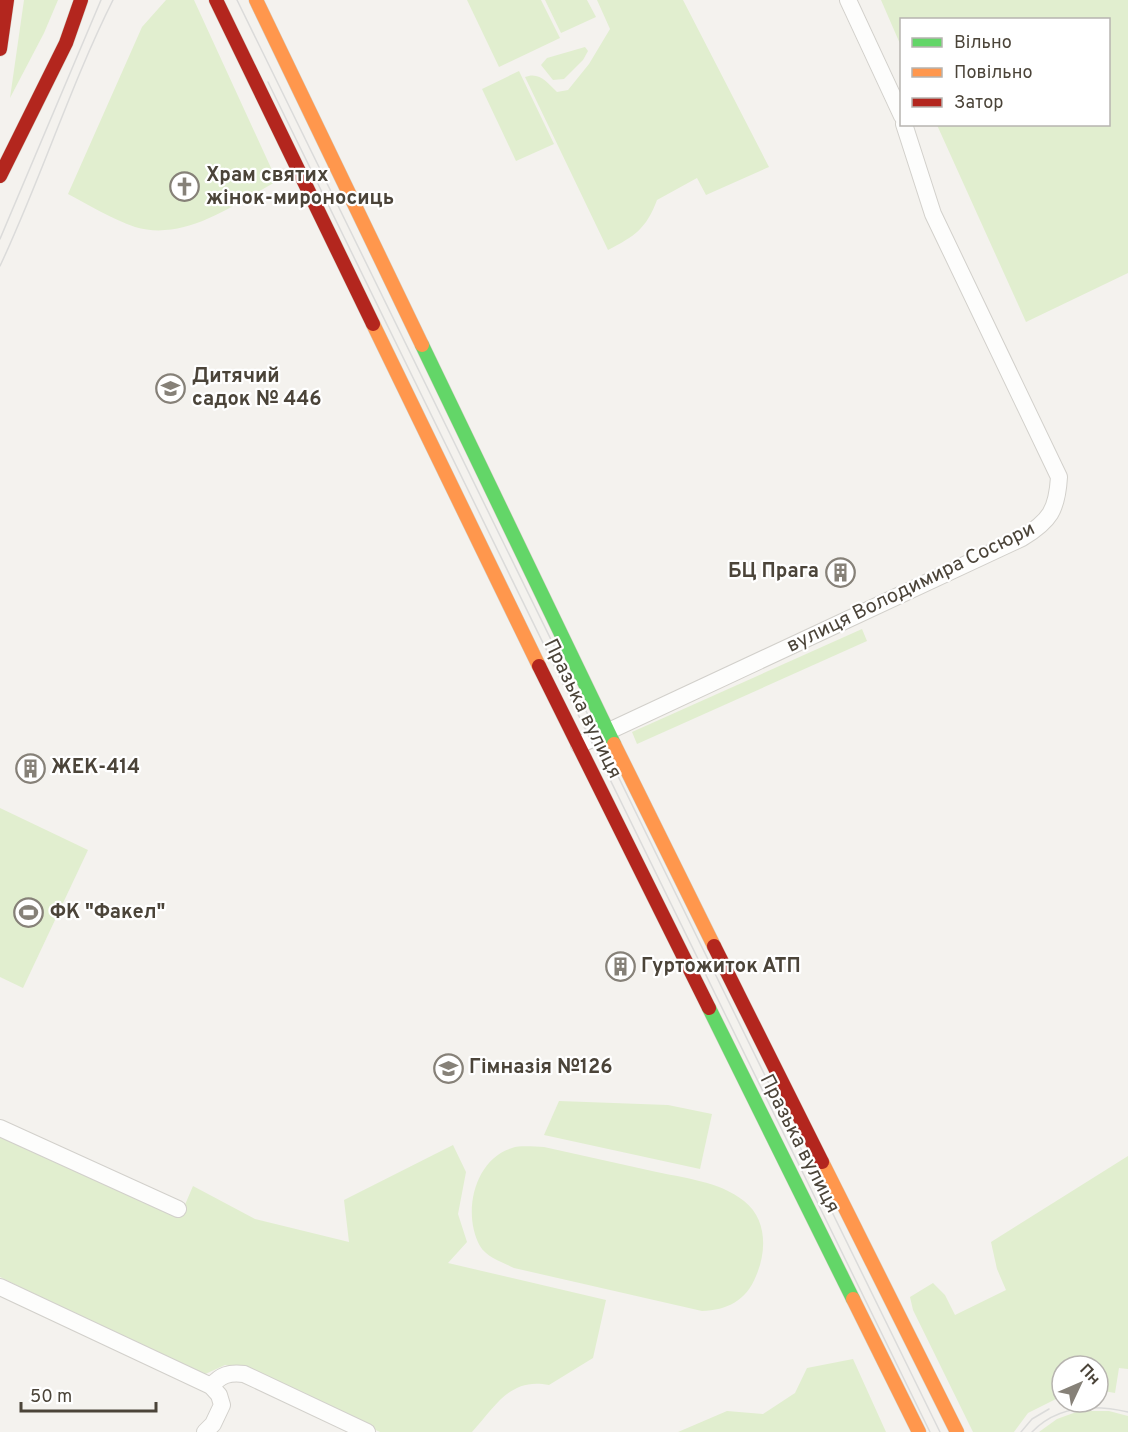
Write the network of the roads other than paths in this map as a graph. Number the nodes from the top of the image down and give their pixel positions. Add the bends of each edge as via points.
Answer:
1 (7, 0) edge
2 (81, 0) edge
3 (216, 0) edge
4 (256, 0) edge
5 (848, 0) edge
6 (0, 49) edge
7 (900, 112) edge
8 (905, 126) edge
9 (0, 177) edge
10 (607, 731) junction
11 (579, 745) junction
12 (0, 1128) edge
13 (178, 1209) dead end
14 (0, 1287) edge
15 (894, 1303) junction
16 (873, 1316) junction
17 (211, 1386) junction
18 (205, 1432) edge
19 (367, 1432) edge
20 (919, 1432) edge
21 (957, 1432) edge

1 - 6 street
2 - 9 street via 66,43
3 - 11 street, Празька вулиця
4 - 10 street, Празька вулиця
5 - 7 street
8 - 10 street, вулиця Володимира Сосюри via 933,214 1059,477 1058,496 1051,512 1044,524 1022,538
10 - 11 street, вулиця Володимира Сосюри
10 - 15 street, Празька вулиця
11 - 16 street, Празька вулиця
12 - 13 street
14 - 17 street
15 - 16 street
15 - 21 street, Празька вулиця
16 - 20 street, Празька вулиця
17 - 18 street via 222,1405
17 - 19 street via 220,1376 244,1374

